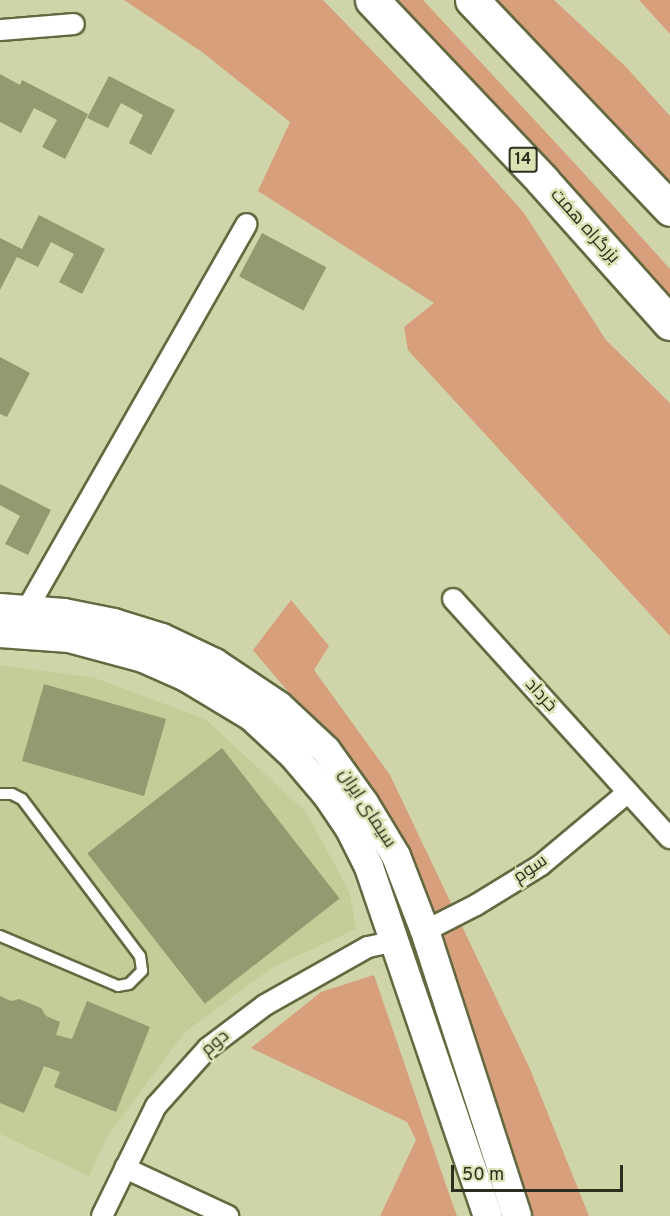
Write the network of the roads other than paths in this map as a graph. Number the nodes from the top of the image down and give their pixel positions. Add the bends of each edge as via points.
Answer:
1 (372, 0) edge
2 (471, 0) edge
3 (74, 24) dead end
4 (0, 30) edge
5 (670, 209) edge
6 (247, 224) dead end
7 (670, 323) edge
8 (453, 598) dead end
9 (11, 621) edge
10 (627, 793) junction
11 (0, 794) edge
12 (670, 838) edge
13 (425, 931) junction
14 (0, 936) edge
15 (396, 941) junction
16 (125, 1168) junction
17 (102, 1216) edge
18 (228, 1216) edge
19 (489, 1216) edge
20 (517, 1216) edge

1 - 7 highway, بزرگراه همت / 14
2 - 5 highway
3 - 4 street
6 - 9 street
8 - 10 street, خرداد
9 - 13 street, سیمای ایران via 114,623 215,663 279,706 326,750 364,802 396,856
9 - 15 street, سیمای ایران via 143,658 186,677 251,716 293,755 350,829 369,867
10 - 12 street, خرداد
10 - 13 street, سوم via 541,865
11 - 14 lane via 22,799 140,956 142,970 129,984 118,986
13 - 15 street
13 - 20 street, سیمای ایران
15 - 16 street, دوم via 357,952 265,1005 208,1048 156,1106
15 - 19 street, سیمای ایران
16 - 17 street, دوم
16 - 18 street

